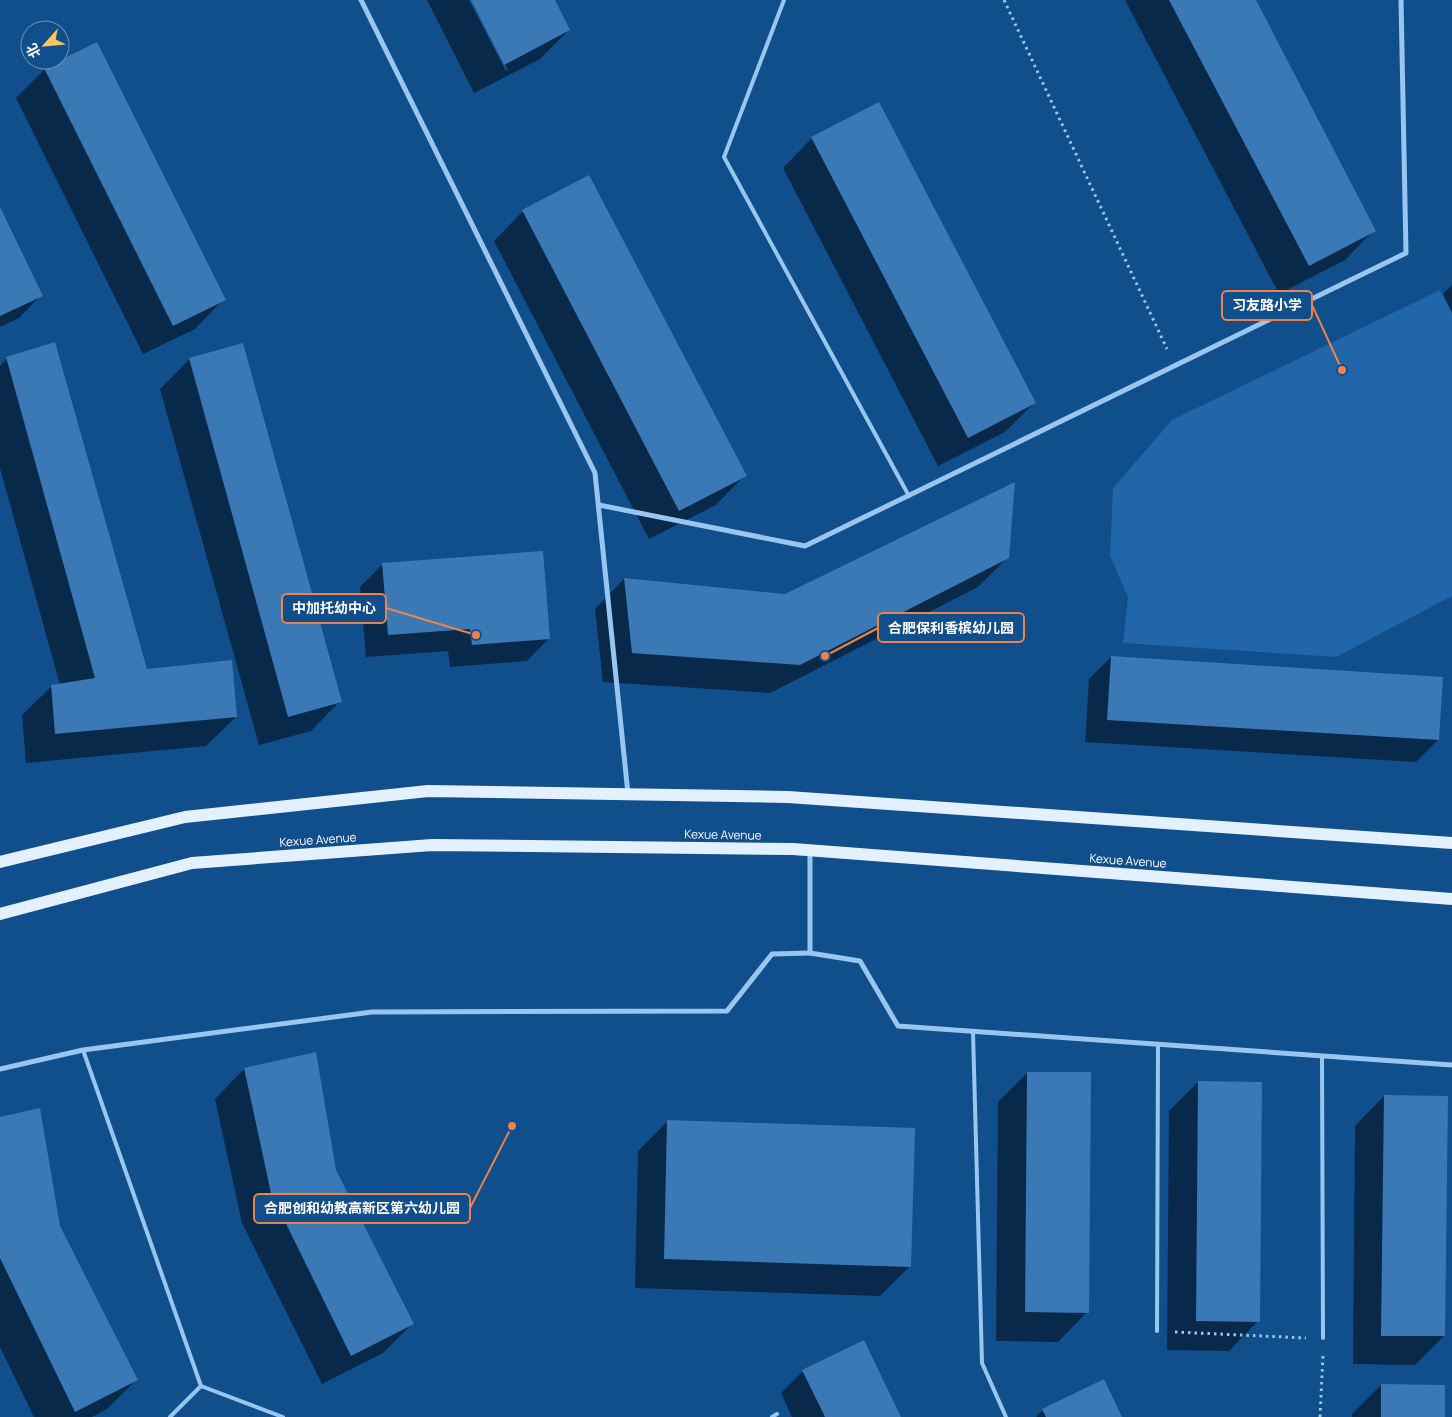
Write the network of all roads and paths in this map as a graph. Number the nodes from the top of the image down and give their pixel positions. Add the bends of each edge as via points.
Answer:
1 (361, 0) edge
2 (784, 0) edge
3 (1004, 0) edge
4 (1401, 0) edge
5 (1175, 366) junction
6 (909, 496) junction
7 (599, 505) junction
8 (628, 794) junction
9 (1452, 843) edge
10 (810, 851) junction
11 (0, 862) edge
12 (1452, 899) edge
13 (0, 914) edge
14 (810, 953) junction
15 (973, 1032) junction
16 (1158, 1044) junction
17 (83, 1050) junction
18 (1322, 1056) junction
19 (1452, 1065) edge
20 (0, 1070) edge
21 (1157, 1331) joint
22 (1323, 1338) junction
23 (202, 1386) junction
24 (777, 1414) dead end
25 (170, 1417) edge
26 (283, 1417) edge
27 (772, 1417) edge
28 (1006, 1417) edge
29 (1320, 1417) edge

1 - 7 street via 595,473
2 - 6 lane via 724,157
3 - 5 path
4 - 5 street via 1406,253
5 - 6 street
6 - 7 street via 805,546
7 - 8 street
8 - 9 main road via 788,796
8 - 11 main road via 428,792 185,816
10 - 12 main road, Kexue Avenue
10 - 13 main road, Kexue Avenue via 432,845 202,862
10 - 14 street
14 - 15 street via 860,962 898,1026
14 - 17 street via 772,954 727,1011 372,1012
15 - 16 street
15 - 28 lane via 982,1363
16 - 18 street
16 - 21 lane
17 - 20 street
17 - 23 lane
18 - 19 street
18 - 22 lane
21 - 22 path
22 - 29 path
23 - 25 lane
23 - 26 lane
24 - 27 lane

